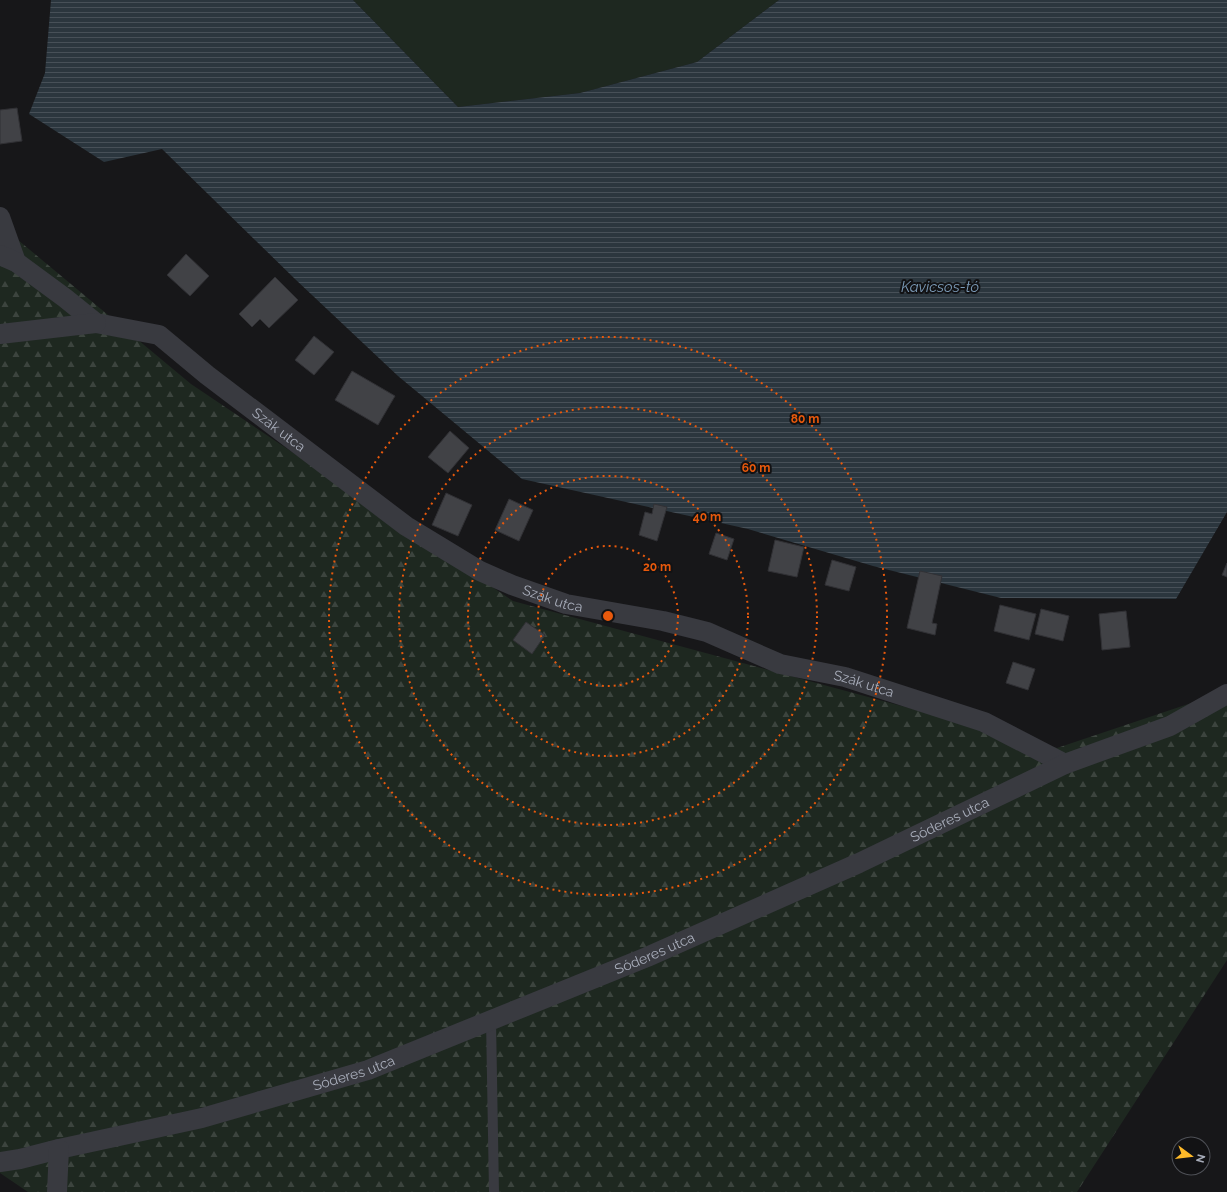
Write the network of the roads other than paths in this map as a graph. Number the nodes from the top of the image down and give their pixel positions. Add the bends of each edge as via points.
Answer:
1 (0, 217) edge
2 (8, 258) edge
3 (96, 323) junction
4 (0, 334) edge
5 (1227, 694) edge
6 (1065, 764) junction
7 (491, 1020) junction
8 (59, 1149) junction
9 (0, 1162) edge
10 (57, 1192) edge
11 (494, 1192) edge

1 - 2 street
2 - 3 street, Szák utca
3 - 4 street, Szák utca
3 - 6 street, Szák utca via 159,335 207,375 406,526 480,571 566,604 663,621 707,632 780,664 845,677 984,722
5 - 6 street, Sóderes utca via 1170,726
6 - 7 street, Sóderes utca via 851,867 647,957
7 - 8 street, Sóderes utca via 368,1070 202,1118
7 - 11 lane
8 - 9 street, Sóderes utca
8 - 10 street

